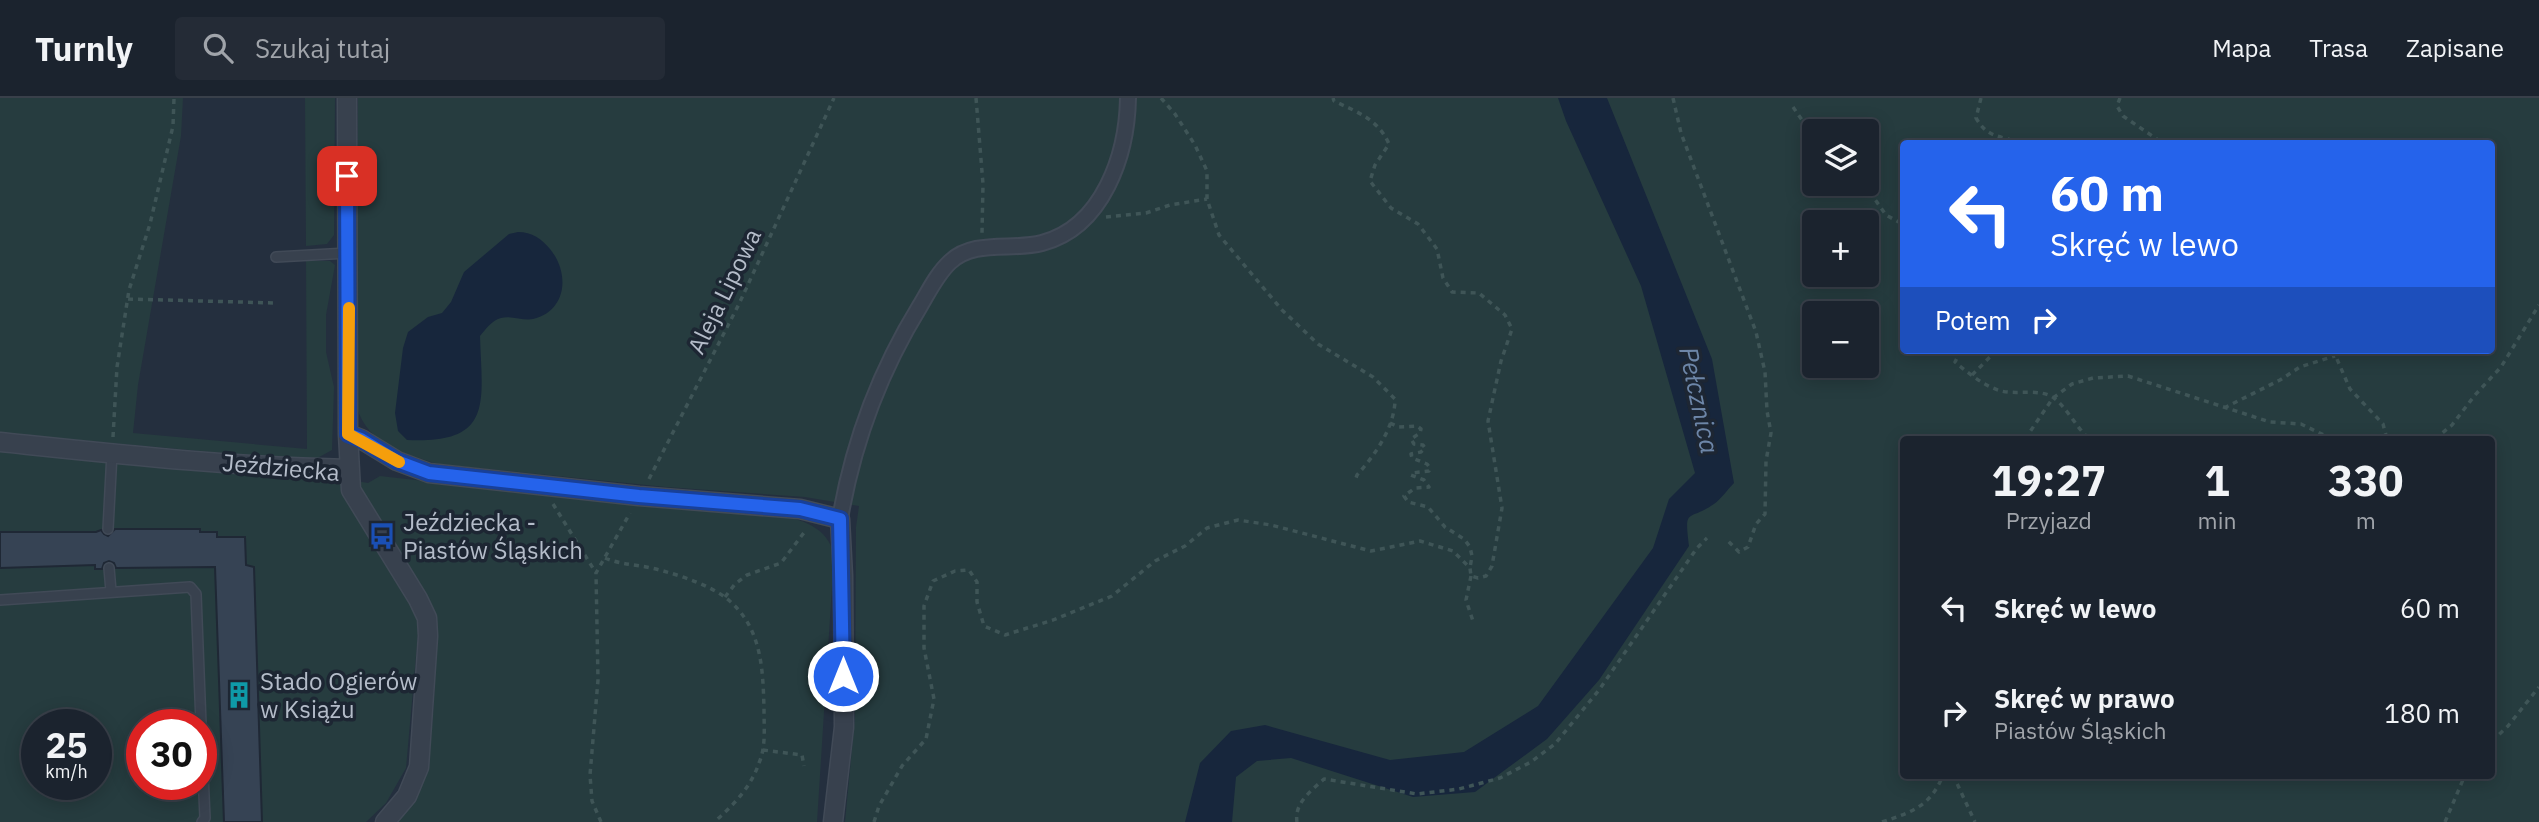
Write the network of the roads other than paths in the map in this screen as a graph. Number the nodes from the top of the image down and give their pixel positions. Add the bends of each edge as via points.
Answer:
1 (347, 98) edge
2 (1128, 98) edge
3 (348, 253) junction
4 (276, 257) dead end
5 (348, 434) junction
6 (0, 442) edge
7 (112, 453) junction
8 (349, 469) junction
9 (840, 519) junction
10 (108, 529) dead end
11 (109, 568) dead end
12 (111, 591) junction
13 (0, 600) edge
14 (200, 709) edge
15 (204, 800) edge
16 (202, 822) edge
17 (385, 822) edge
18 (833, 822) edge

1 - 3 street
2 - 9 street via 1121,152 1100,199 1086,217 1041,243 961,254 936,279 872,400
3 - 4 lane
3 - 5 street
5 - 8 street
5 - 9 street via 429,473 770,506
6 - 7 street, Jeździecka
7 - 8 street, Jeździecka
7 - 10 lane
8 - 17 street, Jeździecka via 356,502 427,618 419,767 407,796
9 - 18 street via 844,727
11 - 12 lane
12 - 13 lane
12 - 14 lane via 190,587 195,594
15 - 16 lane

